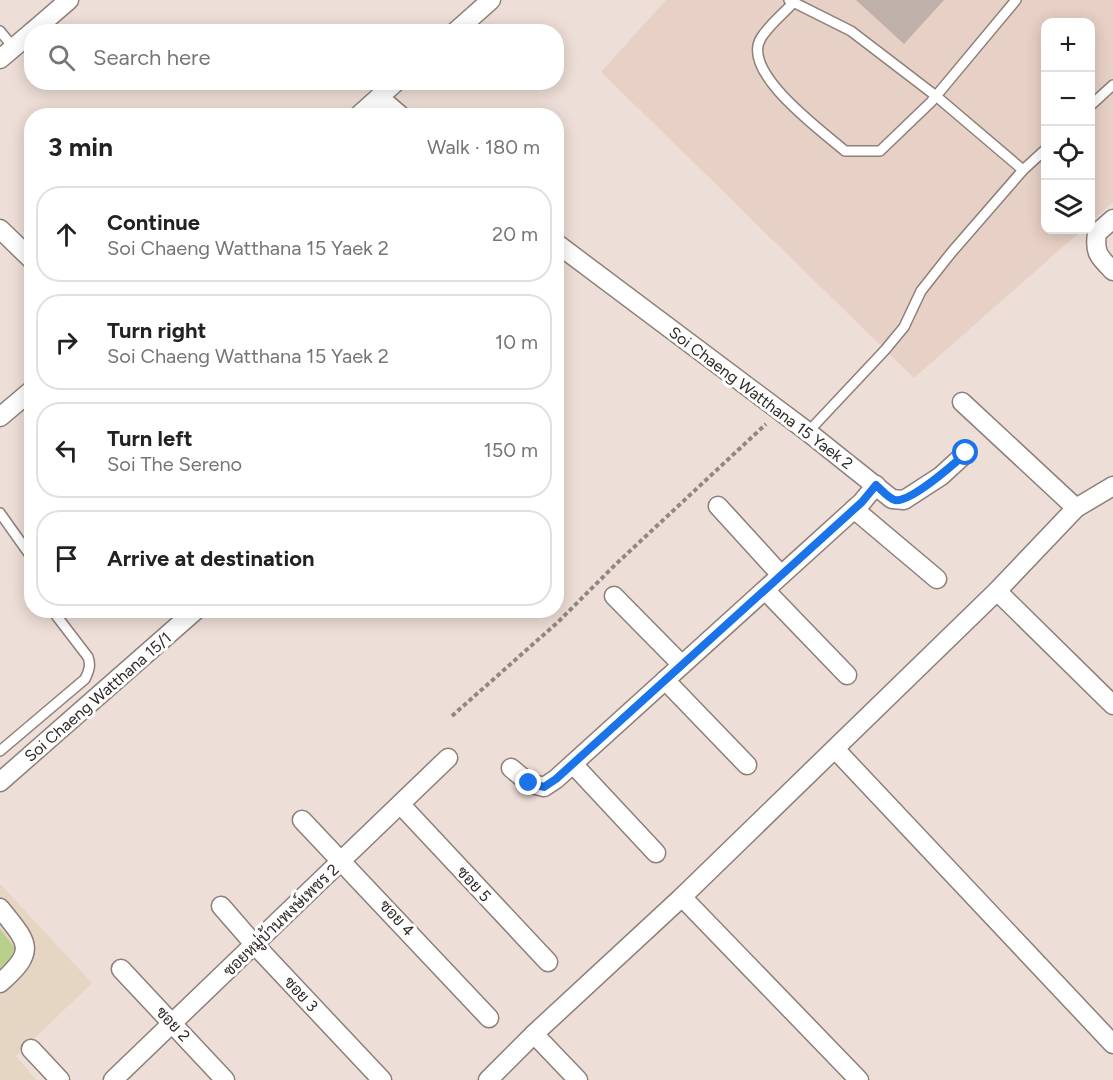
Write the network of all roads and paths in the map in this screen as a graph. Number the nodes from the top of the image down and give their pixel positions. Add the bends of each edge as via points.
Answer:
1 (69, 0) edge
2 (491, 0) edge
3 (1016, 0) edge
4 (791, 2) edge
5 (41, 24) edge
6 (464, 24) edge
7 (0, 31) edge
8 (24, 39) edge
9 (7, 53) edge
10 (1113, 85) edge
11 (388, 90) edge
12 (936, 96) junction
13 (379, 98) junction
14 (1095, 101) edge
15 (367, 108) edge
16 (391, 108) edge
17 (1041, 154) edge
18 (1023, 170) junction
19 (1113, 219) edge
20 (2, 231) edge
21 (564, 249) edge
22 (24, 252) edge
23 (1113, 271) edge
24 (24, 397) edge
25 (962, 402) dead end
26 (780, 411) junction
27 (0, 417) edge
28 (808, 432) junction
29 (966, 453) dead end
30 (876, 485) junction
31 (1113, 486) edge
32 (718, 506) dead end
33 (1076, 508) junction
34 (854, 509) junction
35 (0, 513) edge
36 (24, 547) edge
37 (781, 575) junction
38 (937, 579) dead end
39 (765, 590) junction
40 (997, 591) junction
41 (614, 597) dead end
42 (564, 616) edge
43 (58, 618) edge
44 (187, 618) edge
45 (562, 618) edge
46 (682, 665) junction
47 (847, 675) dead end
48 (665, 680) junction
49 (1113, 705) edge
50 (452, 716) dead end
51 (835, 749) junction
52 (0, 751) edge
53 (448, 758) dead end
54 (573, 764) junction
55 (747, 765) dead end
56 (511, 768) dead end
57 (0, 782) edge
58 (401, 805) junction
59 (303, 820) dead end
60 (656, 853) dead end
61 (343, 861) junction
62 (682, 897) junction
63 (220, 906) dead end
64 (0, 908) edge
65 (255, 945) junction
66 (548, 962) dead end
67 (121, 969) dead end
68 (0, 983) edge
69 (489, 1018) dead end
70 (173, 1023) junction
71 (534, 1034) junction
72 (1113, 1044) edge
73 (31, 1048) dead end
74 (60, 1080) edge
75 (113, 1080) edge
76 (225, 1080) edge
77 (382, 1080) edge
78 (488, 1080) edge
79 (578, 1080) edge
80 (859, 1080) edge

1 - 5 street
2 - 6 street
3 - 12 lane
4 - 12 lane via 851,31
4 - 12 lane via 760,39 758,63 776,90 844,151 880,151
7 - 9 lane
8 - 9 street
10 - 14 lane
11 - 13 street
12 - 18 lane
13 - 15 street
13 - 16 street
17 - 18 lane
18 - 28 lane via 921,291 904,327
19 - 23 street via 1097,233 1095,248
20 - 22 street
21 - 26 street, Soi Chaeng Watthana 15 Yaek 2
24 - 27 street
25 - 33 street
26 - 28 street, Soi Chaeng Watthana 15 Yaek 2
26 - 42 path
28 - 30 street, Soi Chaeng Watthana 15 Yaek 2
29 - 30 street, Soi Chaeng Watthana 15 Yaek 2 via 941,476 904,500 892,499
30 - 34 street
31 - 33 street
32 - 37 street
33 - 40 street
34 - 37 street
34 - 38 street
35 - 36 lane
37 - 39 street
39 - 46 street
39 - 47 street
40 - 49 street
40 - 51 street
41 - 46 street
43 - 52 lane via 86,654 90,663 88,674
44 - 57 street, Soi Chaeng Watthana 15/1
45 - 50 path
46 - 48 street
48 - 54 street
48 - 55 street
51 - 62 street
51 - 72 street
53 - 58 street, ซอยหมู่บ้านพงษ์เพชร 2
54 - 56 street via 544,787 529,783
54 - 60 street
58 - 61 street, ซอยหมู่บ้านพงษ์เพชร 2
58 - 66 street, ซอย 5
59 - 61 street, ซอย 4
61 - 65 street, ซอยหมู่บ้านพงษ์เพชร 2
61 - 69 street, ซอย 4
62 - 71 street
62 - 80 street
63 - 65 street, ซอย 3
64 - 68 street via 23,938 26,950 21,963
65 - 70 street, ซอยหมู่บ้านพงษ์เพชร 2
65 - 77 street, ซอย 3
67 - 70 street, ซอย 2
70 - 75 street, ซอยหมู่บ้านพงษ์เพชร 2
70 - 76 street, ซอย 2
71 - 78 street
71 - 79 street
73 - 74 street

